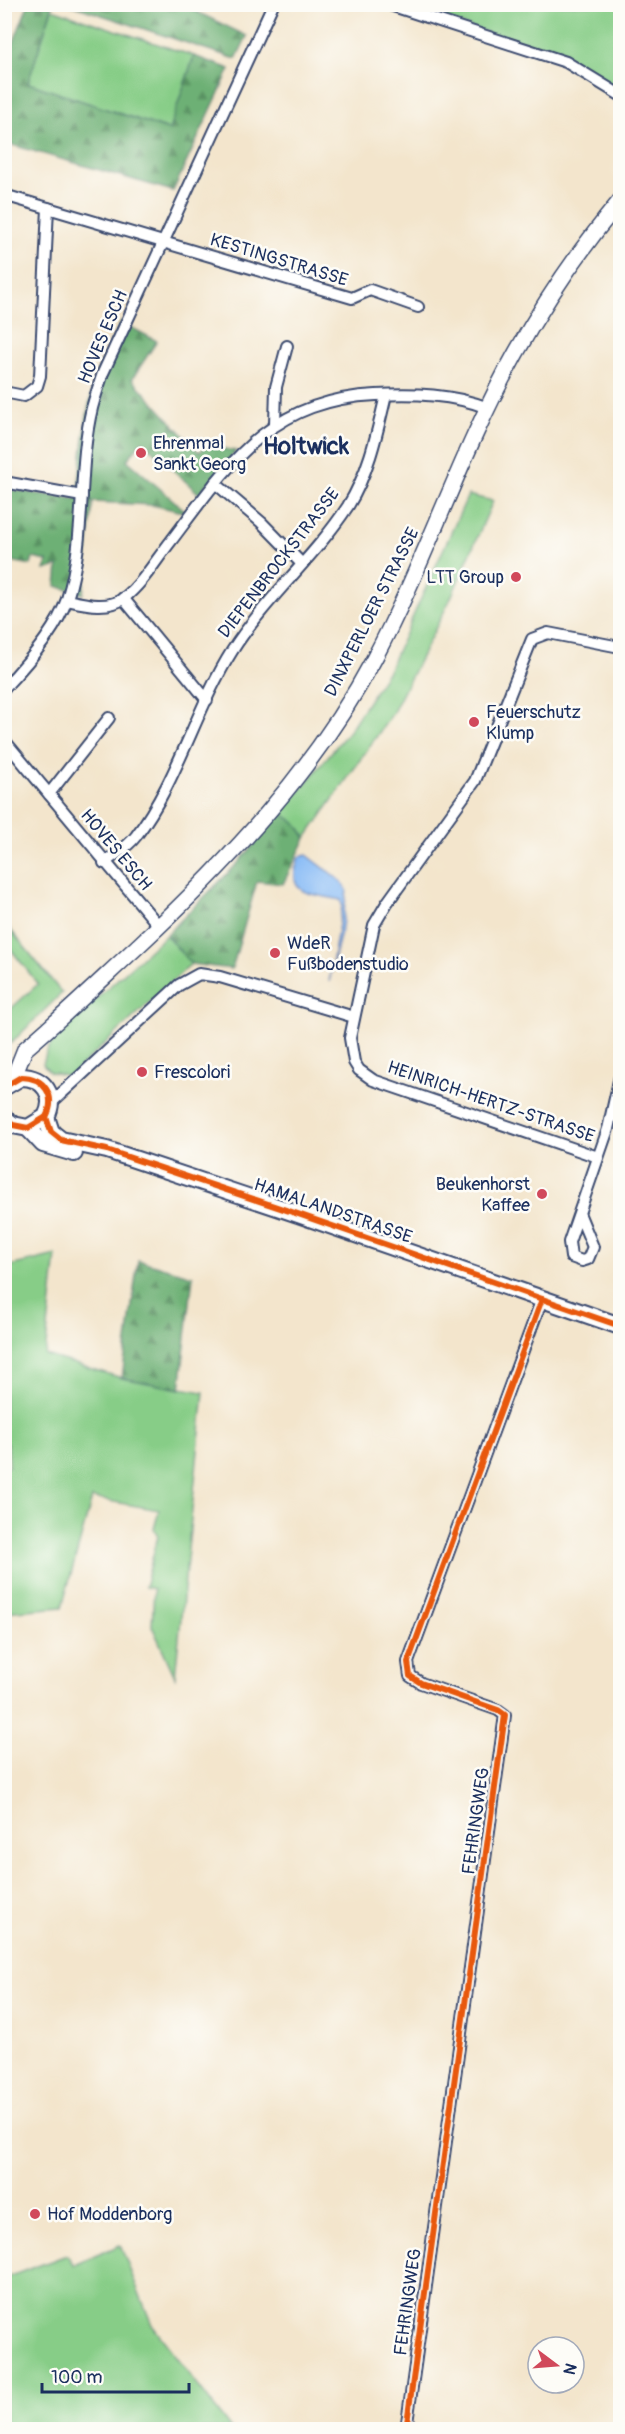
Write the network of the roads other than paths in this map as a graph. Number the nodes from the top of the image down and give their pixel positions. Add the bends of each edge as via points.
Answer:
1 (273, 4) edge
2 (387, 4) edge
3 (621, 95) edge
4 (4, 195) edge
5 (621, 201) edge
6 (48, 208) junction
7 (164, 243) junction
8 (418, 307) dead end
9 (287, 346) dead end
10 (4, 392) edge
11 (386, 395) junction
12 (488, 408) junction
13 (275, 424) junction
14 (4, 482) edge
15 (215, 483) junction
16 (82, 496) junction
17 (301, 563) junction
18 (123, 598) junction
19 (67, 600) junction
20 (621, 646) edge
21 (4, 688) edge
22 (207, 700) junction
23 (109, 718) dead end
24 (4, 740) edge
25 (49, 794) junction
26 (104, 863) junction
27 (159, 926) junction
28 (354, 1017) junction
29 (36, 1040) junction
30 (621, 1076) edge
31 (76, 1081) junction
32 (9, 1083) edge
33 (45, 1097) junction
34 (12, 1124) edge
35 (598, 1156) junction
36 (128, 1159) junction
37 (579, 1213) dead end
38 (542, 1299) junction
39 (621, 1326) edge
40 (406, 2430) edge

1 - 7 street, HOVES ESCH
2 - 3 street via 566,62
4 - 6 street, KESTINGSTRASSE
5 - 12 main road, DINXPERLOER STRASSE via 562,277 515,354
6 - 7 street, KESTINGSTRASSE
6 - 10 street via 40,376 37,386 24,396
7 - 8 street, KESTINGSTRASSE via 352,298 370,290
7 - 16 street, HOVES ESCH via 103,373 92,410
9 - 13 street via 276,387
11 - 12 street via 463,398
11 - 13 street via 349,396 306,408
11 - 17 street, DIEPENBROCKSTRASSE via 363,476 339,518
12 - 27 main road, DINXPERLOER STRASSE via 408,590 374,660 338,720 270,812
13 - 15 street
14 - 16 street
15 - 17 street
15 - 18 street
16 - 19 street, HOVES ESCH via 77,554
17 - 22 street, DIEPENBROCKSTRASSE via 250,624
18 - 19 street via 110,604 87,605
18 - 22 street
19 - 21 street, HOVES ESCH via 23,669
20 - 28 street, HEINRICH-HERTZ-STRASSE via 541,634 529,645 475,781 374,925
22 - 26 street, DIEPENBROCKSTRASSE via 156,805 134,838
23 - 25 street
24 - 25 street, HOVES ESCH
25 - 26 street, HOVES ESCH
26 - 27 street, HOVES ESCH
27 - 29 main road, DINXPERLOER STRASSE
28 - 31 street via 199,974 179,985
28 - 35 street, HEINRICH-HERTZ-STRASSE via 351,1052 366,1076
29 - 32 main road, DINXPERLOER STRASSE via 25,1050
29 - 33 main road via 29,1064
30 - 35 street, HEINRICH-HERTZ-STRASSE
31 - 33 street
31 - 33 street
32 - 33 main road via 29,1077
33 - 34 main road
33 - 36 main road, HAMALANDSTRASSE via 51,1132 61,1140
34 - 36 main road, HAMALANDSTRASSE via 52,1148 105,1159
35 - 37 street, HEINRICH-HERTZ-STRASSE
36 - 38 main road, HAMALANDSTRASSE
38 - 39 main road, HAMALANDSTRASSE
38 - 40 street, FEHRINGWEG via 408,1662 410,1676 421,1683 504,1715

